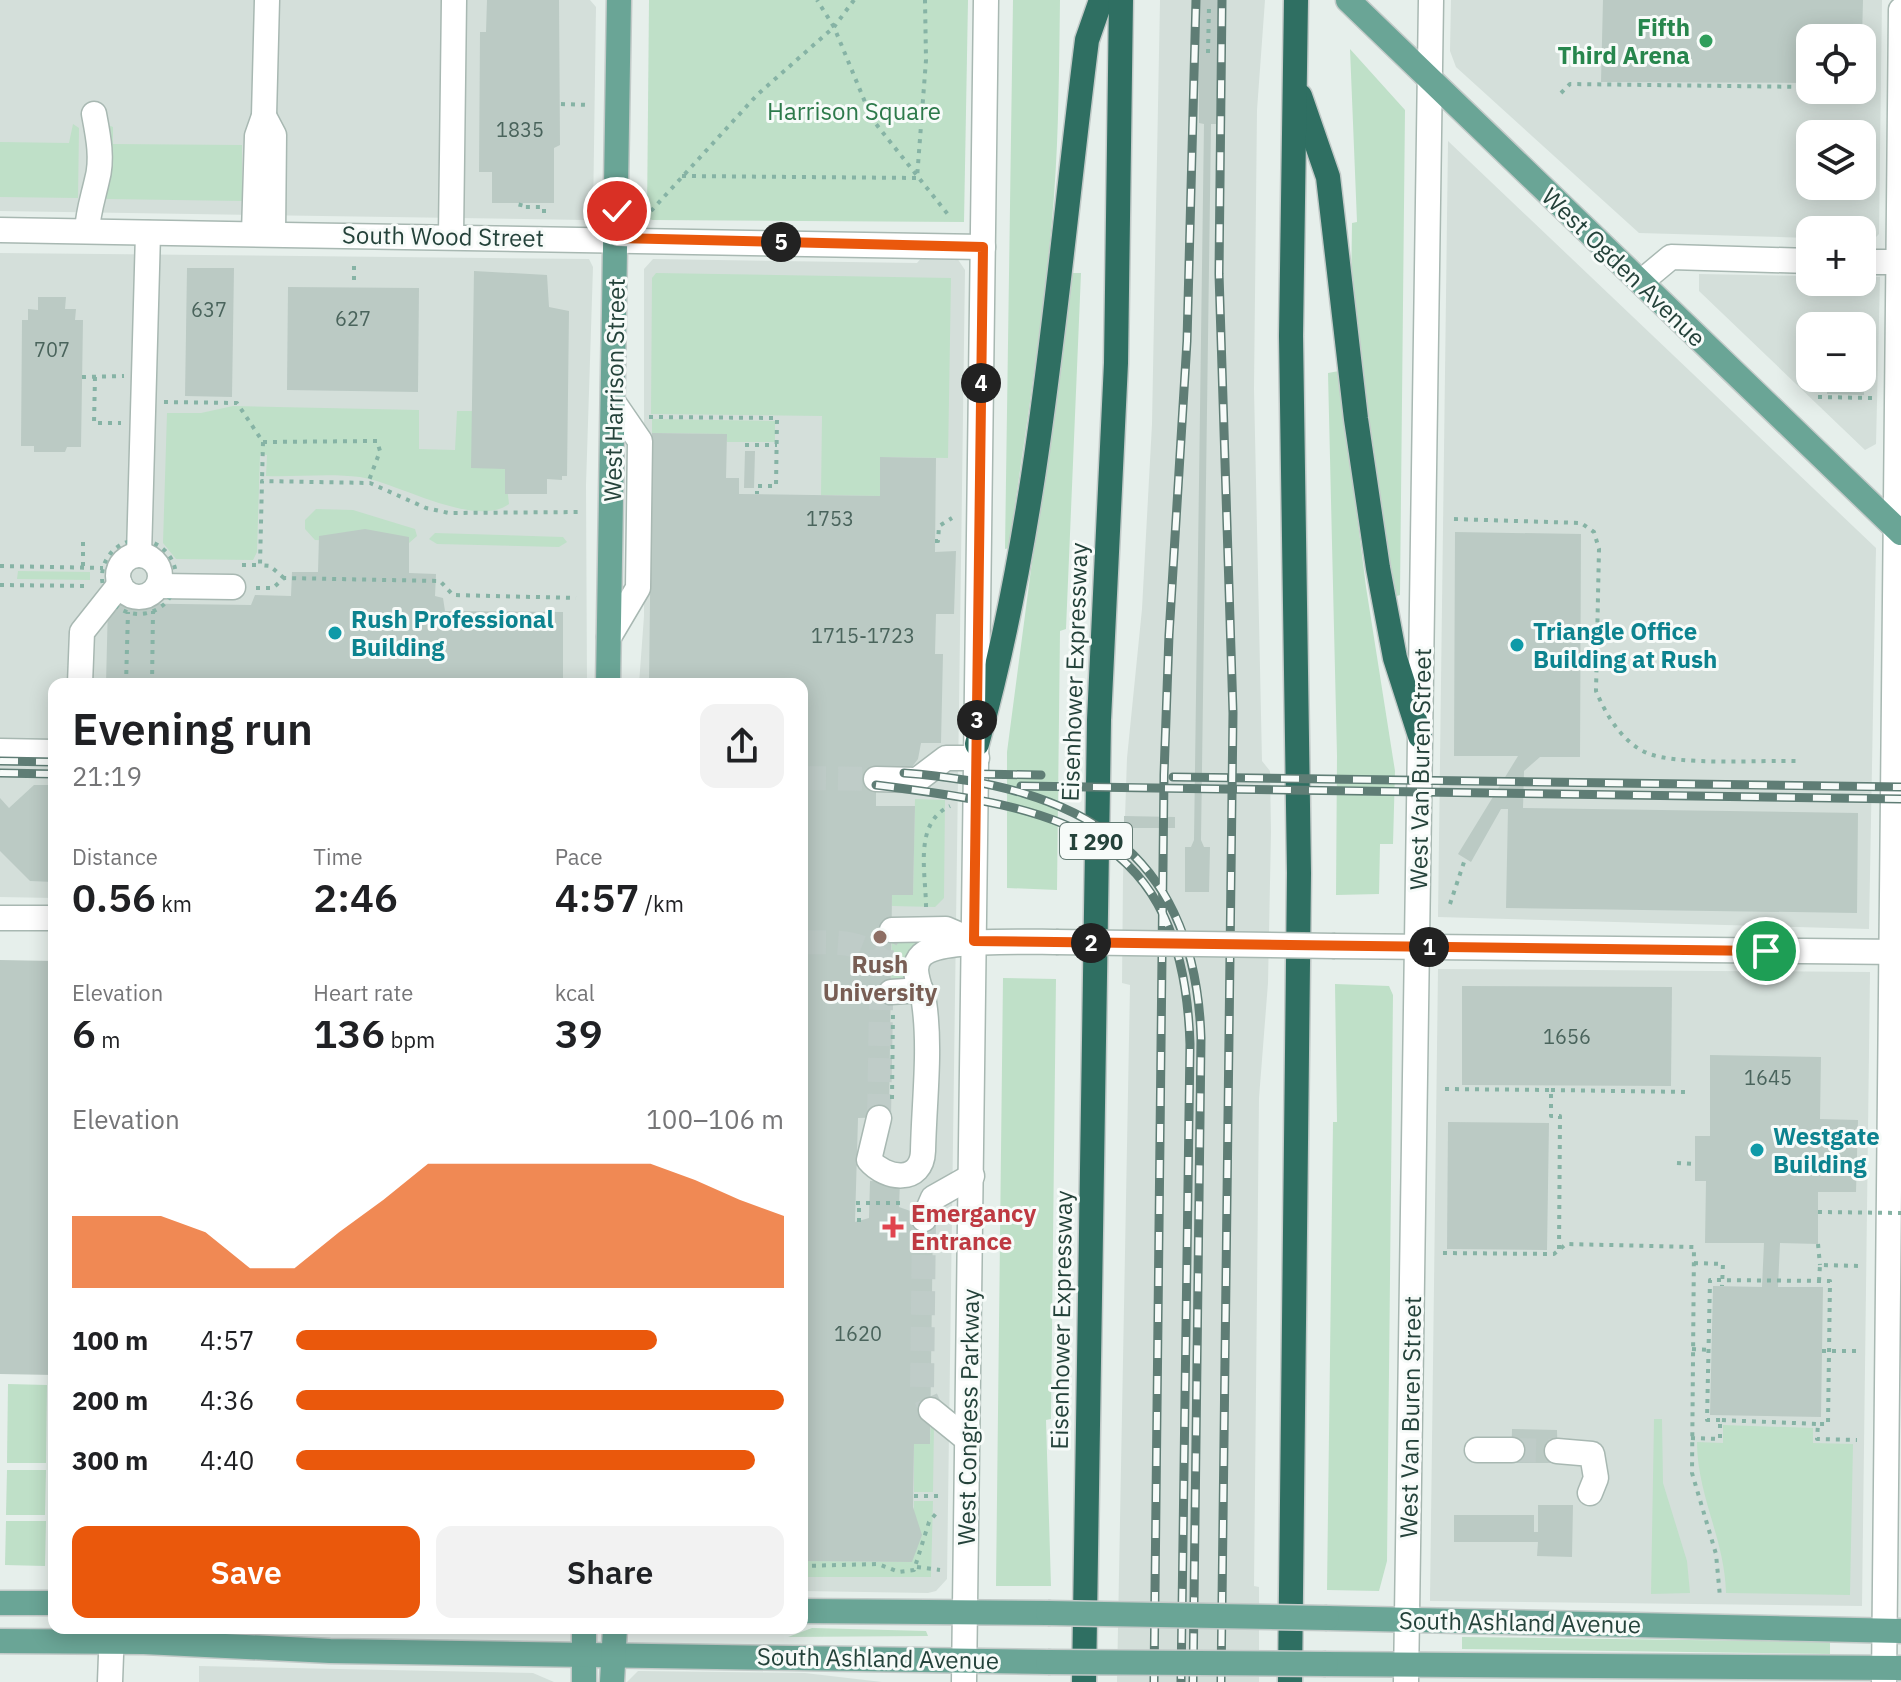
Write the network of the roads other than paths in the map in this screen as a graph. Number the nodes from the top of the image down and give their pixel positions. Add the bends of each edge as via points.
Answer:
1 (267, 0) edge
2 (454, 0) edge
3 (619, 0) edge
4 (986, 0) edge
5 (1101, 0) edge
6 (1121, 0) edge
7 (1296, 0) edge
8 (1431, 0) edge
9 (1350, 2) edge
10 (1901, 10) edge
11 (1901, 29) edge
12 (1430, 79) junction
13 (1295, 81) junction
14 (94, 114) dead end
15 (0, 230) edge
16 (87, 231) junction
17 (148, 233) junction
18 (264, 234) junction
19 (451, 236) junction
20 (617, 238) junction
21 (983, 247) junction
22 (1796, 261) edge
23 (1876, 262) edge
24 (1899, 262) edge
25 (1641, 282) junction
26 (1898, 531) edge
27 (139, 555) junction
28 (109, 585) junction
29 (233, 587) road end
30 (162, 595) junction
31 (80, 678) edge
32 (608, 678) edge
33 (1420, 736) junction
34 (0, 751) edge
35 (977, 751) junction
36 (48, 752) edge
37 (876, 779) tunnel mouth
38 (0, 918) edge
39 (48, 918) edge
40 (892, 930) dead end
41 (974, 941) junction
42 (1417, 947) junction
43 (1896, 952) edge
44 (921, 990) junction
45 (891, 1001) road end
46 (885, 1110) tunnel mouth
47 (972, 1176) junction
48 (925, 1214) tunnel mouth
49 (1894, 1381) edge
50 (931, 1410) tunnel mouth
51 (968, 1440) junction
52 (1477, 1450) dead end
53 (1512, 1450) tunnel mouth
54 (1557, 1451) tunnel mouth
55 (1590, 1493) dead end
56 (0, 1603) edge
57 (48, 1603) edge
58 (808, 1611) edge
59 (966, 1612) junction
60 (1406, 1620) junction
61 (1892, 1631) edge
62 (584, 1634) edge
63 (615, 1634) edge
64 (112, 1635) edge
65 (331, 1640) edge
66 (0, 1641) edge
67 (613, 1653) junction
68 (584, 1654) junction
69 (964, 1671) edge
70 (1890, 1672) edge
71 (1406, 1673) edge
72 (110, 1682) edge
73 (584, 1682) edge
74 (612, 1682) edge
75 (1084, 1682) edge
76 (1290, 1682) edge

1 - 18 street via 264,116 274,135
2 - 19 street
3 - 20 main road, West Harrison Street
4 - 21 street, West Congress Parkway
5 - 35 highway via 1087,40 1033,471 1002,656
6 - 75 highway, Eisenhower Expressway / I 290 via 1116,363 1098,735
7 - 13 highway
8 - 12 street, West Van Buren Street
9 - 12 main road, West Ogden Avenue
10 - 11 street
11 - 24 street
12 - 25 main road, West Ogden Avenue
12 - 33 street, West Van Buren Street
13 - 33 highway via 1328,177 1378,568 1395,658
13 - 76 highway via 1291,336 1299,873
14 - 16 street via 98,178
15 - 16 street, South Wood Street
16 - 17 street, South Wood Street
17 - 18 street, South Wood Street
17 - 27 street
18 - 19 street, South Wood Street
19 - 20 street, South Wood Street
20 - 21 street, South Wood Street
20 - 32 main road, West Harrison Street
21 - 35 street, West Congress Parkway
22 - 25 street via 1671,257
23 - 24 street
24 - 26 street
25 - 26 main road, West Ogden Avenue
26 - 43 street
27 - 28 street via 122,565
27 - 30 street via 155,563
28 - 30 street via 135,597
28 - 31 street via 82,632
29 - 30 street
33 - 42 street, West Van Buren Street
34 - 36 street
35 - 37 street via 946,758 917,780
35 - 41 street, West Congress Parkway
38 - 39 street
40 - 41 street via 946,929
41 - 42 street, bridge
41 - 44 street via 920,956 916,966
41 - 47 street, West Congress Parkway
42 - 43 street
42 - 60 street, West Van Buren Street
43 - 49 street
44 - 45 street
44 - 46 street via 926,1026 923,1162 915,1172 885,1174 869,1160
47 - 48 street via 942,1191
47 - 51 street, West Congress Parkway
49 - 61 street
50 - 51 street
51 - 59 street, West Congress Parkway
52 - 53 street
54 - 55 street via 1592,1454 1596,1478
56 - 57 main road
58 - 59 main road, South Ashland Avenue
59 - 60 main road, South Ashland Avenue, bridge
59 - 69 street, West Congress Parkway
60 - 61 main road, South Ashland Avenue
60 - 71 street, West Van Buren Street
61 - 70 street
62 - 68 main road
63 - 67 main road
64 - 65 main road, South Ashland Avenue
64 - 66 main road, South Ashland Avenue
64 - 72 street
65 - 68 main road, South Ashland Avenue
67 - 68 main road, South Ashland Avenue
67 - 69 main road, South Ashland Avenue
67 - 74 main road
68 - 73 main road
69 - 71 main road, South Ashland Avenue, bridge via 1048,1662 1326,1664
70 - 71 main road, South Ashland Avenue

